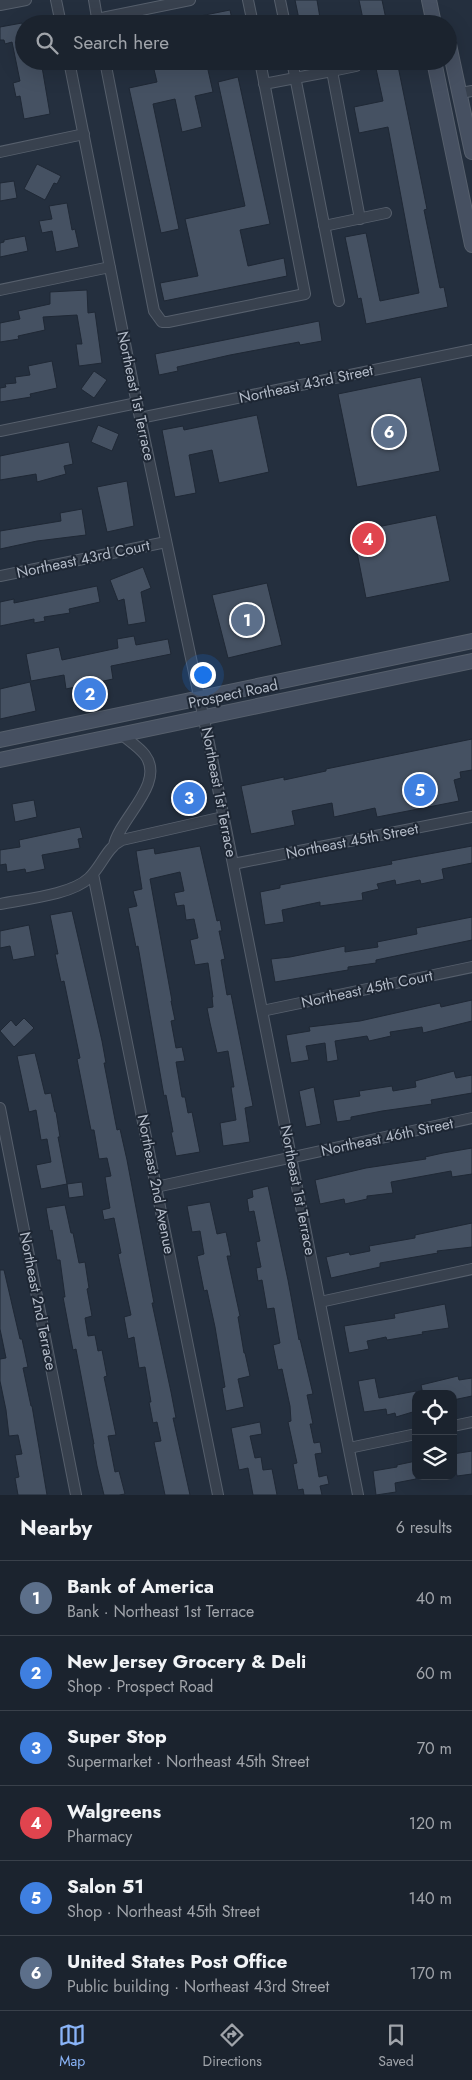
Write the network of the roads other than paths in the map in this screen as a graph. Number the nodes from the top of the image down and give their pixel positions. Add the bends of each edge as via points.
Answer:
1 (26, 0) edge
2 (56, 0) edge
3 (94, 0) edge
4 (190, 0) edge
5 (248, 0) edge
6 (280, 0) edge
7 (429, 0) edge
8 (0, 5) edge
9 (59, 15) edge
10 (97, 15) edge
11 (124, 15) edge
12 (251, 15) edge
13 (281, 15) edge
14 (432, 15) edge
15 (457, 66) edge
16 (71, 70) edge
17 (107, 70) edge
18 (262, 70) edge
19 (294, 70) edge
20 (337, 70) edge
21 (436, 70) edge
22 (332, 71) junction
23 (295, 78) junction
24 (264, 84) junction
25 (466, 92) edge
26 (84, 134) junction
27 (0, 152) edge
28 (472, 152) edge
29 (386, 213) dead end
30 (360, 219) junction
31 (324, 226) junction
32 (472, 245) edge
33 (110, 267) junction
34 (0, 290) edge
35 (338, 301) dead end
36 (472, 350) edge
37 (137, 402) junction
38 (140, 418) junction
39 (0, 431) edge
40 (166, 542) junction
41 (0, 576) edge
42 (472, 641) edge
43 (472, 660) edge
44 (200, 698) junction
45 (204, 717) junction
46 (121, 734) junction
47 (0, 740) edge
48 (0, 760) edge
49 (223, 817) junction
50 (472, 817) edge
51 (114, 845) junction
52 (233, 864) junction
53 (93, 874) junction
54 (0, 904) edge
55 (472, 967) edge
56 (262, 1011) junction
57 (0, 1108) edge
58 (472, 1118) edge
59 (291, 1157) junction
60 (156, 1187) junction
61 (472, 1269) edge
62 (320, 1302) junction
63 (472, 1422) edge
64 (457, 1425) edge
65 (412, 1435) edge
66 (349, 1448) junction
67 (76, 1495) edge
68 (218, 1495) edge
69 (358, 1495) edge

1 - 8 street
2 - 9 street
3 - 10 street
4 - 11 street
5 - 12 street
6 - 13 street
7 - 14 main road
15 - 25 main road
16 - 26 street, Northeast 1st Terrace
17 - 24 street via 154,311 162,322 306,294
18 - 24 street
19 - 23 street
20 - 22 street
21 - 32 main road
22 - 23 street
22 - 30 street
23 - 24 street
23 - 31 street
25 - 28 main road
26 - 27 street
26 - 33 street, Northeast 1st Terrace
29 - 30 street
30 - 31 street
31 - 35 street
33 - 34 street
33 - 37 street, Northeast 1st Terrace
36 - 38 street, Northeast 43rd Street
37 - 38 street, Northeast 1st Terrace
37 - 39 street
38 - 40 street, Northeast 1st Terrace
40 - 41 street, Northeast 43rd Court
40 - 44 street, Northeast 1st Terrace
42 - 44 main road, Prospect Road
43 - 45 main road, Prospect Road
44 - 45 street, Northeast 1st Terrace
44 - 47 main road, Prospect Road
45 - 46 main road, Prospect Road
45 - 49 street, Northeast 1st Terrace
46 - 48 main road, Prospect Road
46 - 51 street via 145,755 150,765 150,776 144,793 119,831
49 - 51 street via 128,838
49 - 52 street, Northeast 1st Terrace
50 - 52 street, Northeast 45th Street
51 - 53 street
52 - 56 street, Northeast 1st Terrace
53 - 54 street via 78,886
53 - 60 street, Northeast 2nd Avenue
55 - 56 street, Northeast 45th Court
56 - 59 street, Northeast 1st Terrace
57 - 67 street, Northeast 2nd Terrace
58 - 59 street, Northeast 46th Street
59 - 60 street, Northeast 46th Street
59 - 62 street, Northeast 1st Terrace
60 - 68 street, Northeast 2nd Avenue
61 - 62 street
62 - 66 street, Northeast 1st Terrace
63 - 64 street
65 - 66 street
66 - 69 street, Northeast 1st Terrace

